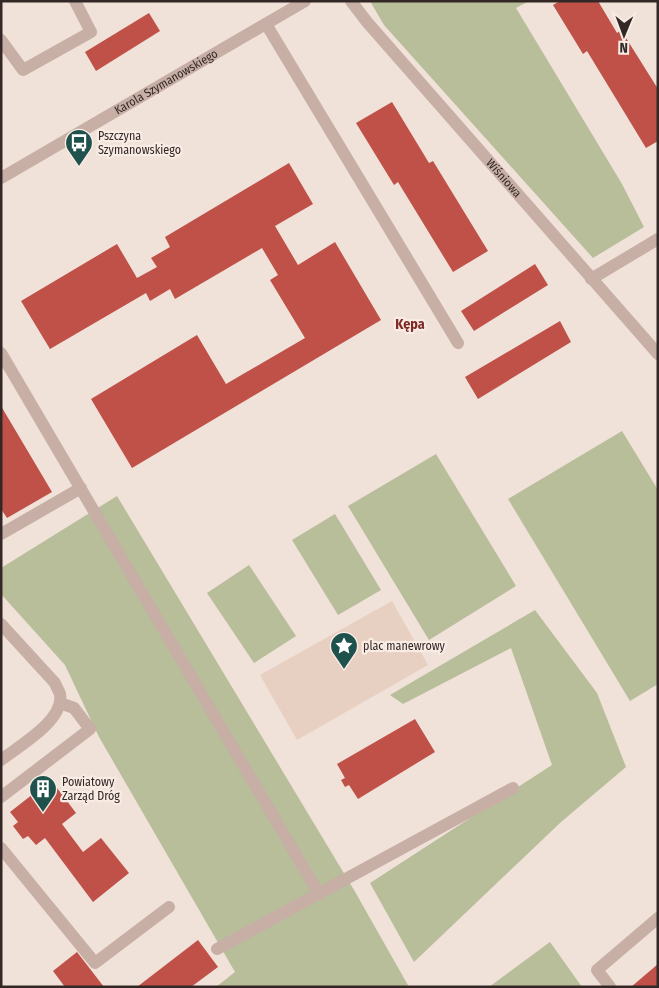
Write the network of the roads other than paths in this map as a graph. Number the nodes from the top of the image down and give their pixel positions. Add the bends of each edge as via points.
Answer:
1 (75, 1) edge
2 (305, 1) edge
3 (351, 1) edge
4 (266, 24) junction
5 (1, 40) edge
6 (1, 178) edge
7 (658, 239) edge
8 (590, 279) junction
9 (458, 343) dead end
10 (1, 354) edge
11 (658, 354) edge
12 (81, 488) junction
13 (1, 534) edge
14 (1, 624) edge
15 (60, 703) junction
16 (1, 760) edge
17 (513, 788) dead end
18 (1, 797) edge
19 (1, 848) edge
20 (319, 894) junction
21 (168, 907) dead end
22 (658, 918) edge
23 (217, 949) dead end
24 (610, 987) edge

1 - 5 street via 92,32 23,70
2 - 4 street, Karola Szymanowskiego
3 - 8 street, Wiśniowa
4 - 6 street, Karola Szymanowskiego
4 - 9 street
7 - 8 street
8 - 11 street, Wiśniowa
10 - 12 street
12 - 13 street
12 - 20 street
14 - 15 street via 55,683
15 - 16 street via 47,725
15 - 18 street via 74,708 90,729
17 - 20 street
19 - 21 street via 95,963
20 - 23 street
22 - 24 street via 597,970

